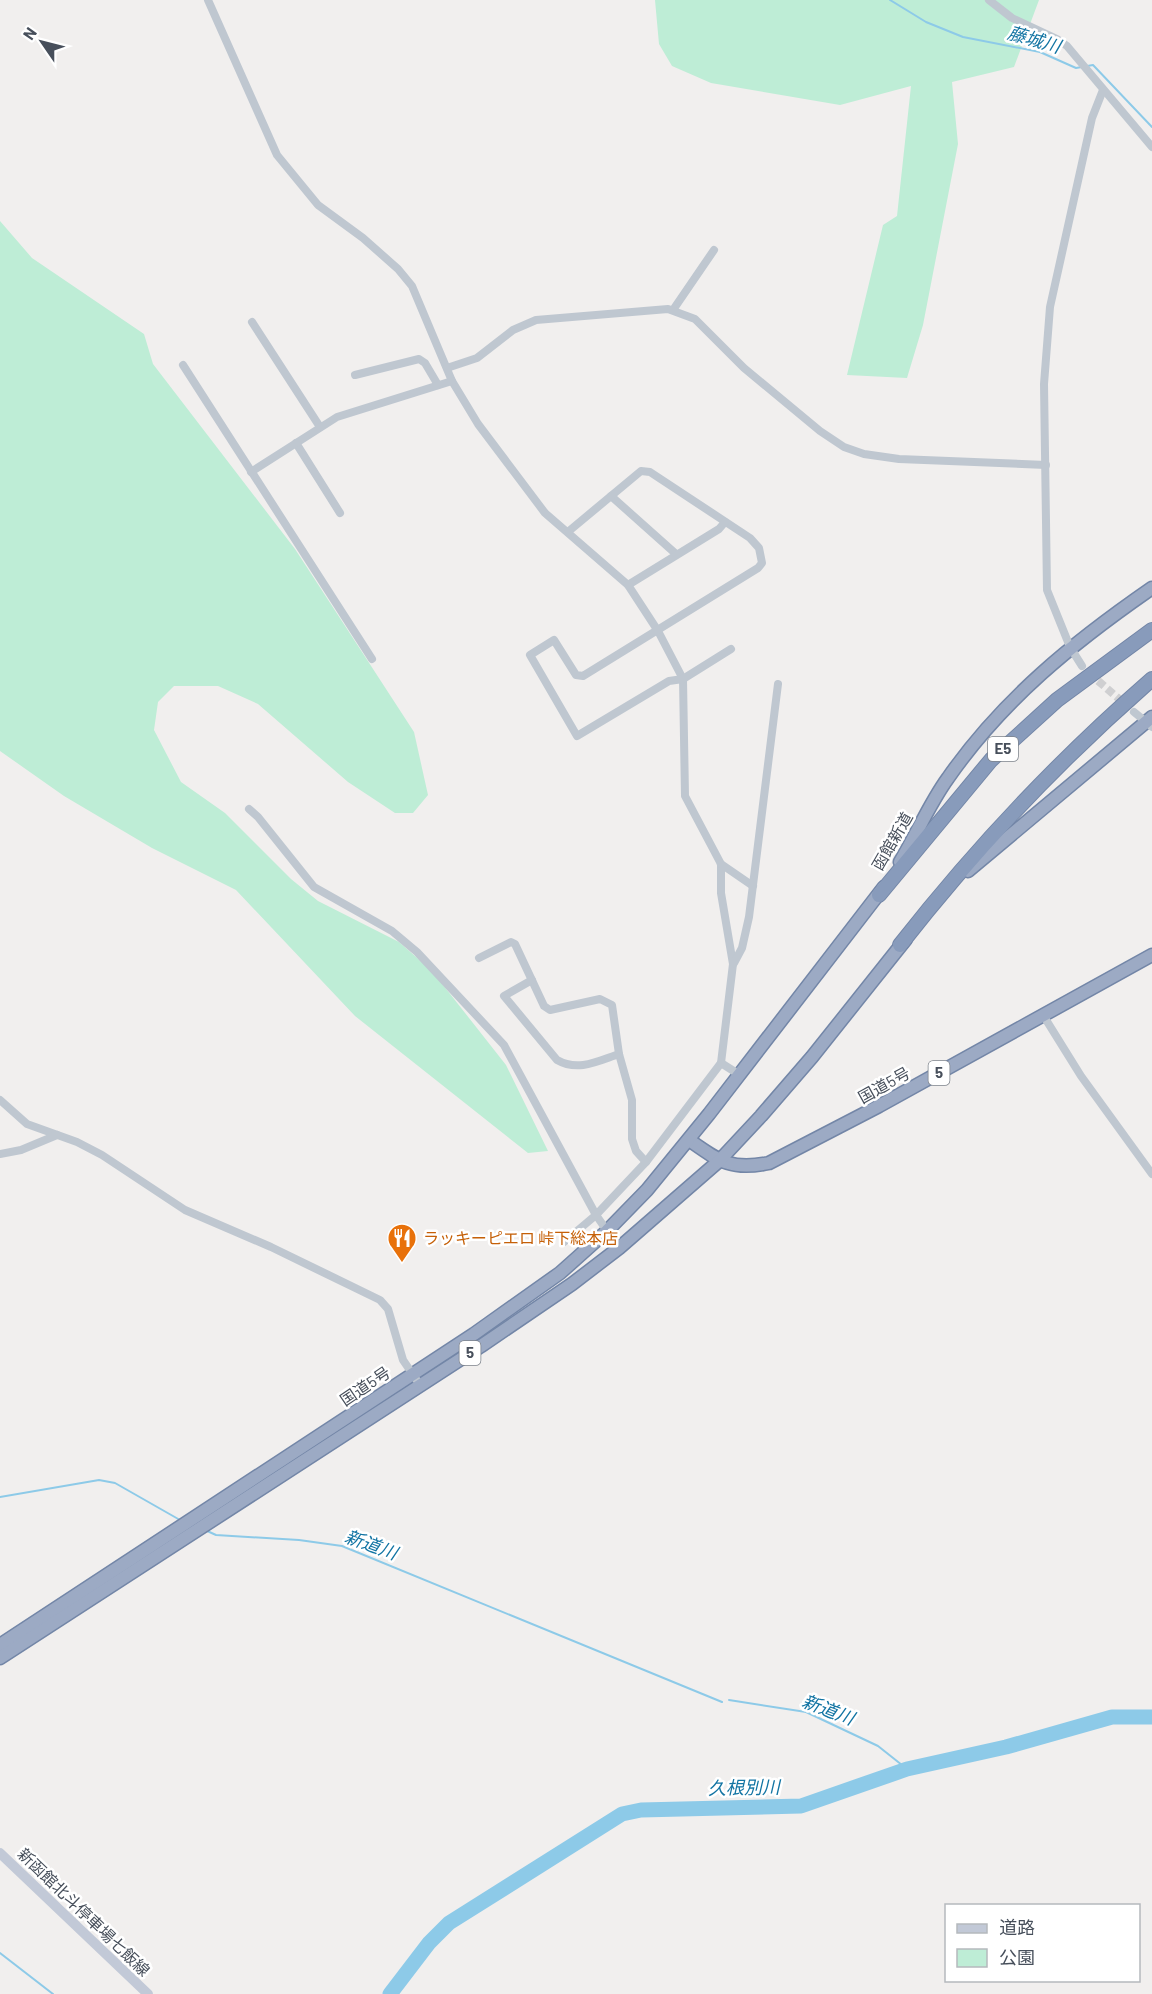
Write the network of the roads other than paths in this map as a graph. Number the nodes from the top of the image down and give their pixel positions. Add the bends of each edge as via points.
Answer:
1 (208, 0) edge
2 (988, 0) edge
3 (1103, 90) junction
4 (1152, 147) edge
5 (714, 250) dead end
6 (673, 310) junction
7 (252, 322) dead end
8 (183, 364) dead end
9 (447, 368) junction
10 (355, 375) dead end
11 (452, 381) junction
12 (438, 385) junction
13 (320, 427) junction
14 (296, 443) junction
15 (1046, 465) junction
16 (251, 472) junction
17 (611, 496) junction
18 (340, 513) dead end
19 (725, 522) junction
20 (569, 531) junction
21 (675, 554) junction
22 (628, 585) junction
23 (1152, 588) edge
24 (1152, 630) edge
25 (658, 631) junction
26 (1070, 647) junction
27 (731, 649) dead end
28 (372, 659) dead end
29 (1082, 666) tunnel mouth
30 (683, 679) junction
31 (1152, 679) edge
32 (778, 684) dead end
33 (1134, 712) tunnel mouth
34 (1150, 722) edge
35 (249, 809) dead end
36 (721, 864) junction
37 (753, 886) junction
38 (879, 895) junction
39 (900, 945) junction
40 (1152, 955) edge
41 (479, 958) dead end
42 (734, 964) junction
43 (532, 980) junction
44 (1043, 1015) junction
45 (619, 1054) junction
46 (721, 1063) junction
47 (740, 1075) junction
48 (0, 1100) edge
49 (57, 1135) junction
50 (689, 1140) junction
51 (0, 1154) edge
52 (719, 1161) junction
53 (646, 1162) junction
54 (1152, 1174) edge
55 (596, 1215) junction
56 (607, 1232) junction
57 (564, 1242) dead end
58 (619, 1248) junction
59 (413, 1374) junction
60 (420, 1385) junction
61 (0, 1645) edge
62 (0, 1658) edge
63 (0, 1853) edge
64 (148, 1994) edge

1 - 9 street via 277,155 318,205 363,238 412,286
2 - 3 street via 1012,18 1057,39
3 - 4 street
3 - 15 street via 1092,118 1050,307 1044,384
5 - 6 street
6 - 9 street via 536,320 513,330 477,358
6 - 15 street via 695,319 744,368 844,447 899,459
7 - 13 street
8 - 16 street
9 - 11 street
10 - 12 street via 420,359
11 - 12 street
11 - 20 street via 536,503
12 - 13 street via 337,417
13 - 14 street
14 - 16 street
14 - 18 street
15 - 26 street via 1047,590
16 - 28 street
17 - 19 street via 641,471 650,472
17 - 20 street
17 - 21 street
19 - 21 street
19 - 25 street via 755,543 763,556 762,563
20 - 22 street
21 - 22 street
22 - 25 street
23 - 26 highway, 函館新道 / 5
24 - 38 highway, E5 via 1057,700 991,760
25 - 30 street
25 - 30 street via 583,676 576,675 554,640 530,654 577,736 669,681
26 - 29 street
26 - 38 highway, 函館新道 / 5 via 1011,701 968,750 937,794
27 - 30 street
30 - 36 street via 685,796
31 - 39 highway via 1007,818
32 - 37 street
33 - 34 street
34 - 39 highway, 5 via 975,864
35 - 55 street via 314,887 392,931 417,952 504,1045
36 - 37 street
36 - 42 street via 721,893
37 - 42 street via 742,948
38 - 47 highway, 函館新道 / 5
39 - 52 highway, 5 via 812,1057
40 - 44 highway, 国道5号 / 5
41 - 43 street via 511,942
42 - 46 street
43 - 45 street via 544,1006 550,1010 600,999 612,1005
43 - 45 street via 504,996 557,1060 565,1065 585,1065
44 - 52 highway, 国道5号 / 5 via 769,1163 749,1167
44 - 54 street via 1081,1076
45 - 53 street via 632,1100 634,1145
46 - 47 street
46 - 53 street
47 - 50 highway, 函館新道 / 5
48 - 49 street via 27,1124
49 - 51 street
49 - 59 street via 102,1155 185,1210 380,1300 388,1309 403,1360
50 - 52 highway, 国道5号 / 5
50 - 56 highway, 国道5号 / 5
52 - 58 highway, 国道5号 / 5
53 - 55 street
55 - 56 street
55 - 57 street
56 - 58 street
56 - 59 highway, 国道5号 / 5 via 533,1294
58 - 60 highway, 国道5号 / 5 via 572,1284
59 - 60 street
59 - 61 highway, 国道5号 / 5
60 - 62 highway, 国道5号 / 5
63 - 64 main road, 新函館北斗停車場七飯線

